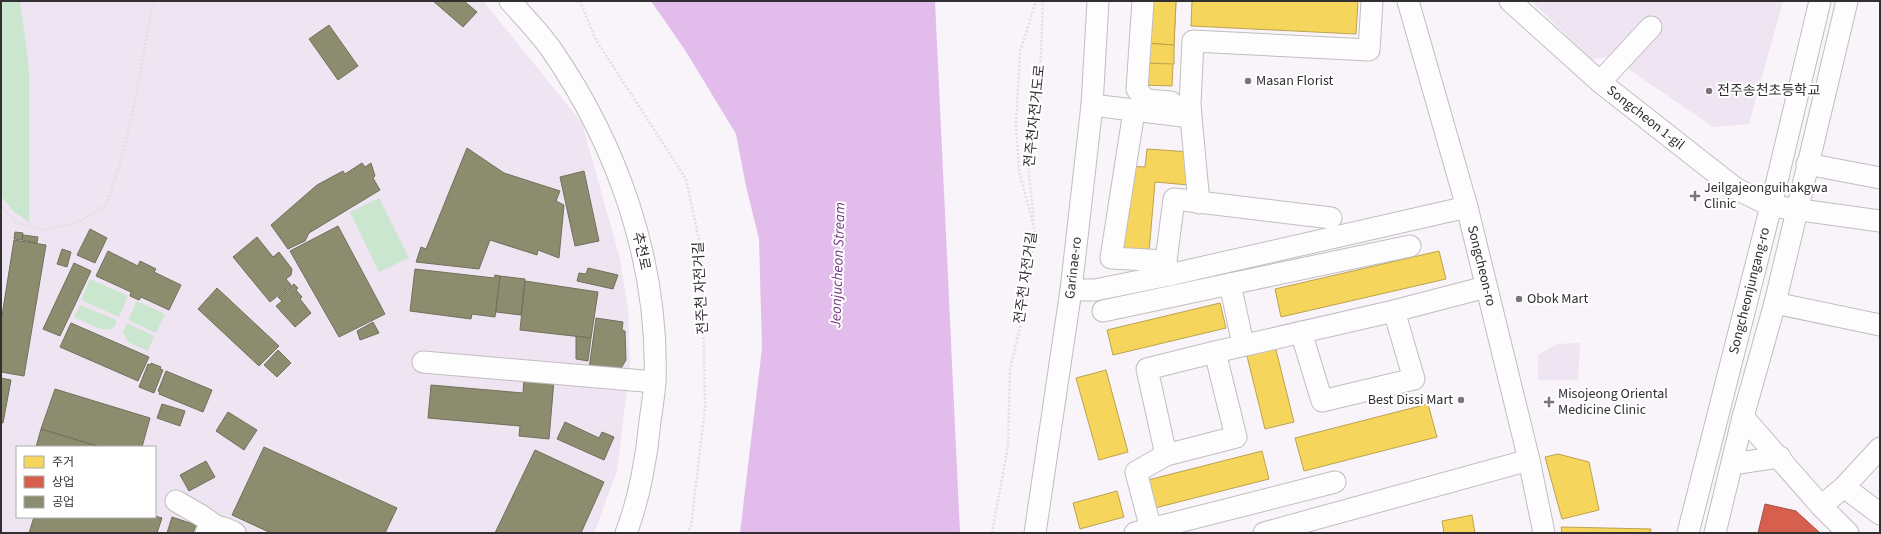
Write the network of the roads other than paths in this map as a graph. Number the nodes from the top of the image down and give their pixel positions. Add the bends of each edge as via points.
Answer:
1 (510, 1) edge
2 (1098, 1) edge
3 (1143, 1) edge
4 (1372, 1) edge
5 (1408, 1) edge
6 (1510, 1) edge
7 (1820, 1) edge
8 (1847, 1) edge
9 (1651, 27) dead end
10 (1600, 82) junction
11 (1092, 105) junction
12 (1134, 111) junction
13 (1190, 111) junction
14 (1807, 164) junction
15 (1880, 178) edge
16 (1199, 203) junction
17 (1771, 206) junction
18 (1467, 207) junction
19 (1796, 210) junction
20 (1331, 218) dead end
21 (1880, 221) edge
22 (1410, 246) dead end
23 (1168, 268) junction
24 (1230, 284) junction
25 (1486, 287) junction
26 (1071, 290) junction
27 (1775, 303) junction
28 (1103, 311) dead end
29 (1394, 311) junction
30 (1880, 325) edge
31 (1301, 332) junction
32 (1244, 344) junction
33 (1215, 352) junction
34 (423, 362) dead end
35 (655, 382) junction
36 (1743, 417) junction
37 (1880, 448) edge
38 (1166, 454) junction
39 (1780, 458) junction
40 (1529, 460) junction
41 (1732, 464) junction
42 (1335, 482) dead end
43 (1844, 487) junction
44 (176, 501) dead end
45 (1821, 506) junction
46 (1880, 514) edge
47 (1297, 529) edge
48 (219, 531) edge
49 (1146, 531) edge
50 (626, 533) edge
51 (1035, 533) edge
52 (1264, 533) edge
53 (1544, 533) edge
54 (1688, 533) edge
55 (1715, 533) edge
56 (1848, 533) edge

1 - 35 street, 추천로 via 550,48 582,98 621,179 642,255 649,292
2 - 11 street, Garinae-ro
3 - 13 street via 1137,90 1145,100
4 - 13 street via 1369,50 1193,41
5 - 18 street, Songcheon-ro
6 - 10 street, Songcheon 1-gil
7 - 17 street, Songcheonjungang-ro
8 - 14 street, Songcheonjungang-ro
9 - 10 street
10 - 17 street, Songcheon 1-gil via 1735,188
11 - 12 street
11 - 26 street, Garinae-ro
12 - 13 street
12 - 23 street via 1111,258
13 - 16 street
14 - 15 street
14 - 19 street, Songcheonjungang-ro
16 - 20 street
16 - 23 street via 1174,200
17 - 19 street, Songcheon 1-gil
17 - 54 street, Songcheonjungang-ro
18 - 23 street
18 - 25 street, Songcheon-ro
19 - 21 street, Songcheon 1-gil
19 - 27 street, Songcheonjungang-ro
22 - 24 street
23 - 26 street via 1095,290
24 - 28 street
24 - 32 street
25 - 29 street
25 - 40 street, Songcheon-ro
26 - 51 street, Garinae-ro
27 - 30 street
27 - 36 street, Songcheonjungang-ro
29 - 31 street
29 - 31 street via 1414,379 1322,401
31 - 32 street
32 - 33 street
33 - 38 street via 1147,369
33 - 38 street via 1236,437
34 - 35 street
35 - 50 street, 추천로 via 647,451
36 - 39 street
36 - 41 street, Songcheonjungang-ro
37 - 43 street
38 - 49 street via 1136,472
39 - 41 street
39 - 45 street
40 - 47 street
40 - 53 street, Songcheon-ro
41 - 55 street, Songcheonjungang-ro
42 - 49 street
43 - 45 street
43 - 46 street
44 - 48 street via 202,516
45 - 56 street
47 - 52 street

